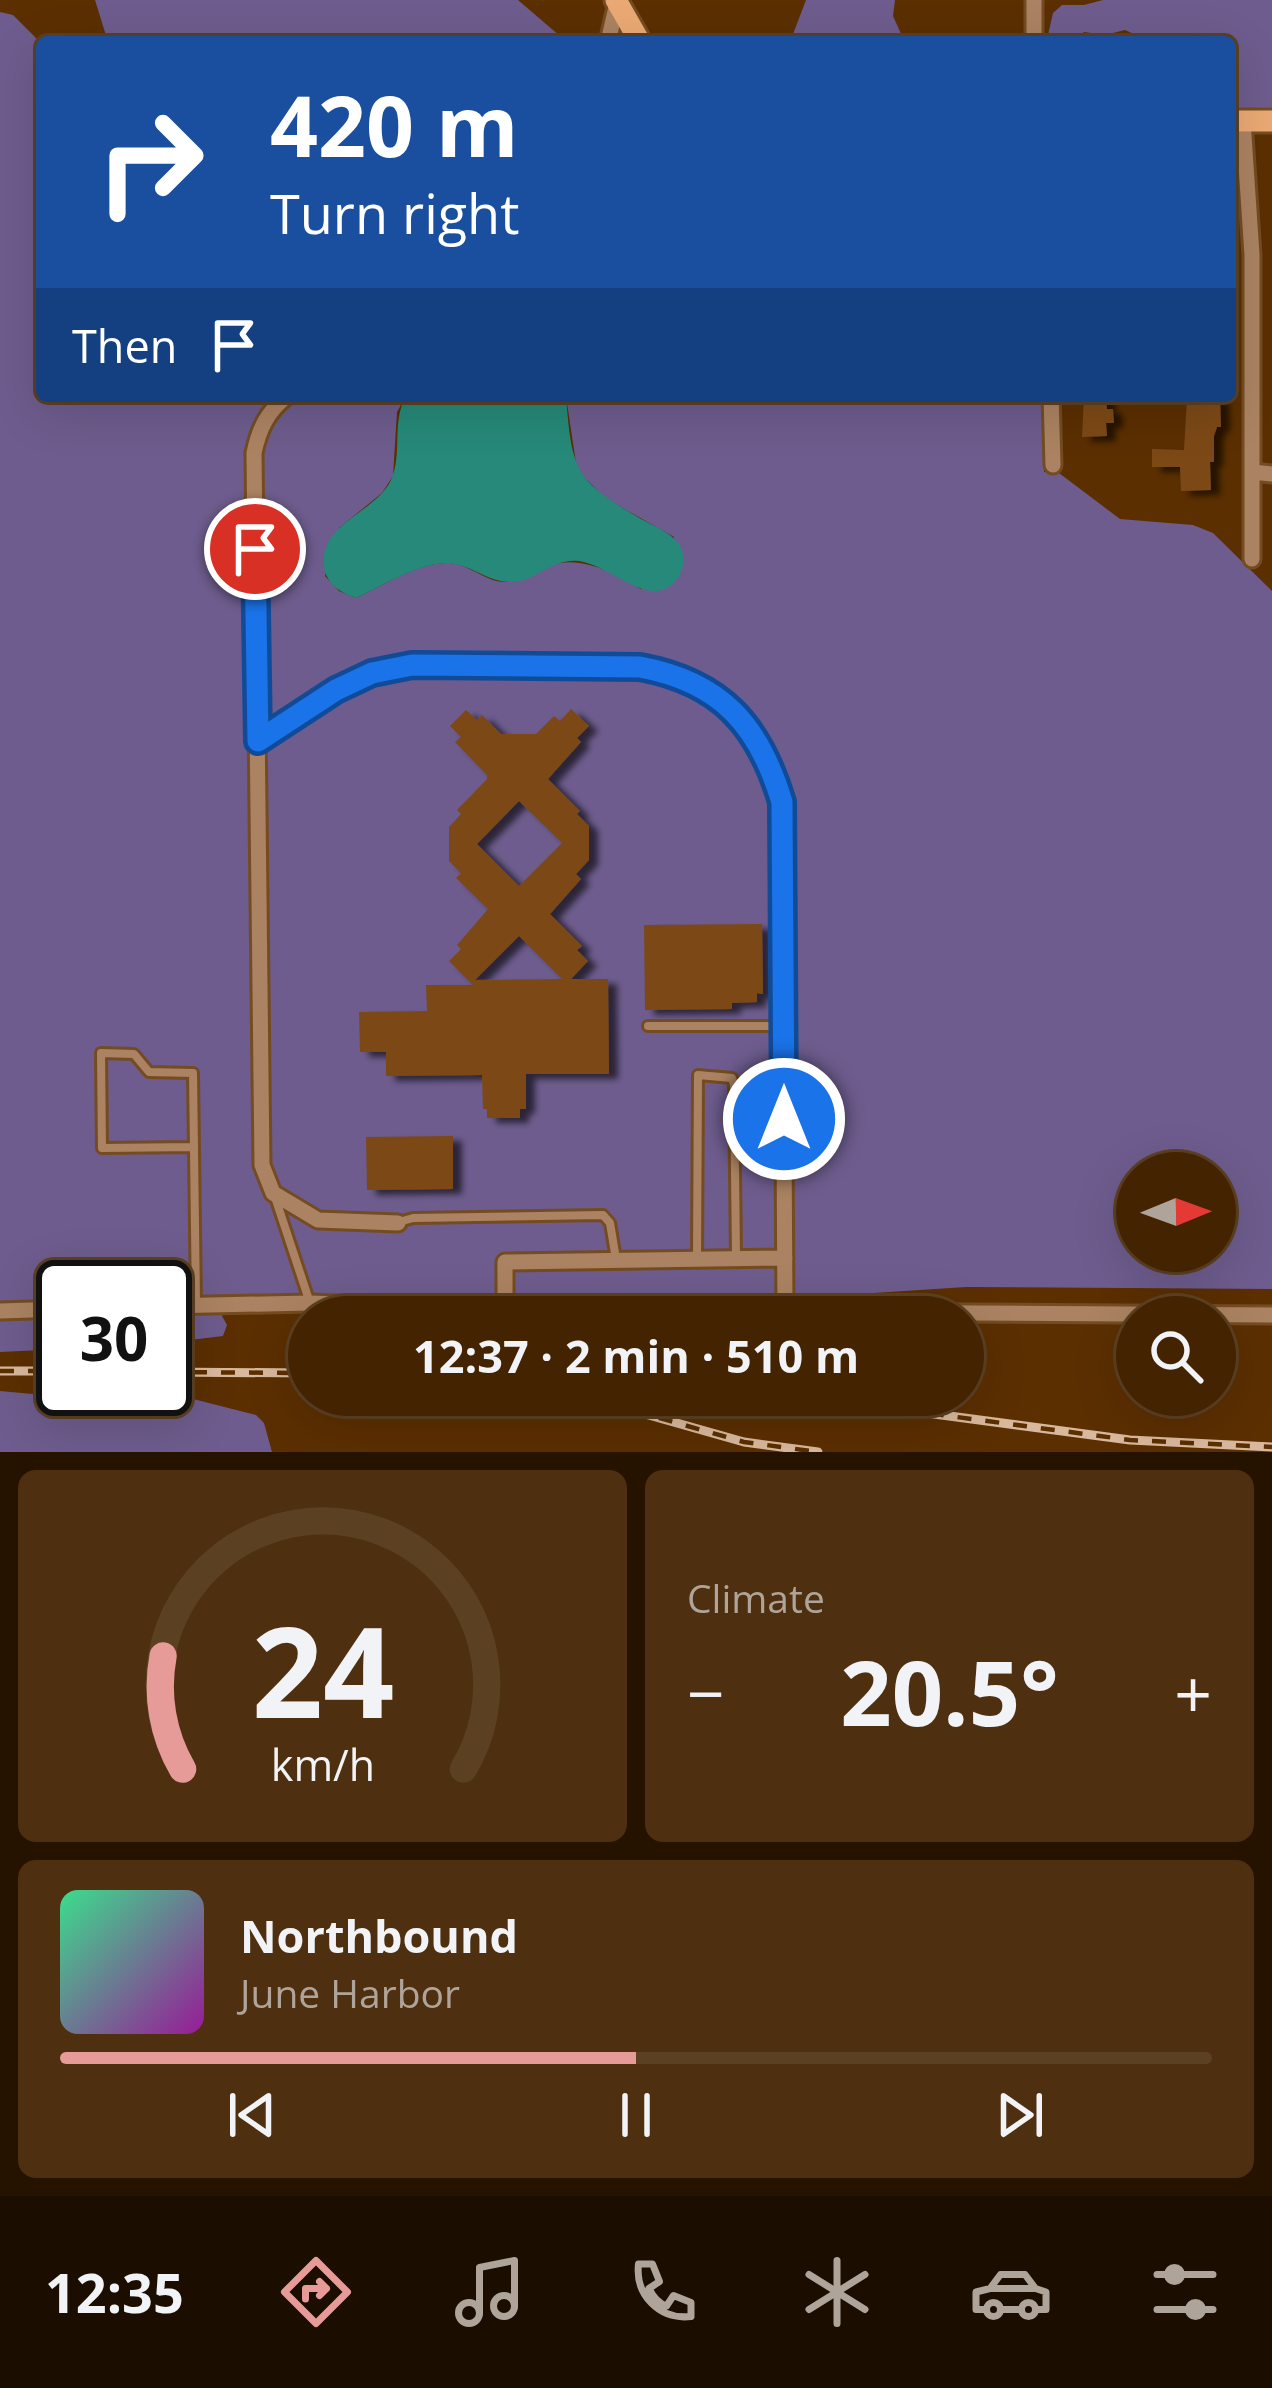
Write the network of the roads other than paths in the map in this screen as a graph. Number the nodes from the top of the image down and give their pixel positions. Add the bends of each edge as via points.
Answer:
1 (1034, 0) edge
2 (617, 1) edge
3 (609, 36) edge
4 (637, 36) edge
5 (1034, 36) edge
6 (1236, 121) edge
7 (1272, 121) edge
8 (280, 402) edge
9 (1052, 402) edge
10 (1053, 465) dead end
11 (1253, 472) junction
12 (1272, 474) edge
13 (1252, 559) dead end
14 (258, 741) junction
15 (647, 1026) dead end
16 (784, 1027) junction
17 (194, 1147) junction
18 (273, 1193) junction
19 (398, 1223) joint
20 (616, 1258) junction
21 (697, 1258) junction
22 (736, 1258) junction
23 (785, 1258) junction
24 (308, 1296) edge
25 (505, 1296) edge
26 (785, 1296) edge
27 (288, 1304) edge
28 (192, 1306) edge
29 (196, 1306) junction
30 (36, 1310) edge
31 (0, 1311) edge
32 (984, 1313) edge
33 (1272, 1315) edge

1 - 5 street
2 - 3 street
2 - 4 street
6 - 7 street
6 - 11 street via 1252,276
8 - 14 street via 254,453
9 - 10 street
11 - 12 street
11 - 13 street
14 - 16 street via 336,690 412,665 640,667 709,692 740,717 769,759 782,802
14 - 18 street via 259,1115 262,1166
15 - 16 lane
16 - 23 street
17 - 17 lane via 193,1073 149,1072 134,1054 101,1053 101,1148
17 - 29 lane
18 - 19 street via 318,1220
18 - 24 lane
19 - 20 lane via 603,1214
20 - 21 street
20 - 25 street via 505,1262
21 - 22 street
21 - 22 lane via 698,1075 724,1075 734,1084
22 - 23 street
23 - 26 street
27 - 29 street
28 - 29 street
30 - 31 street
32 - 33 street

